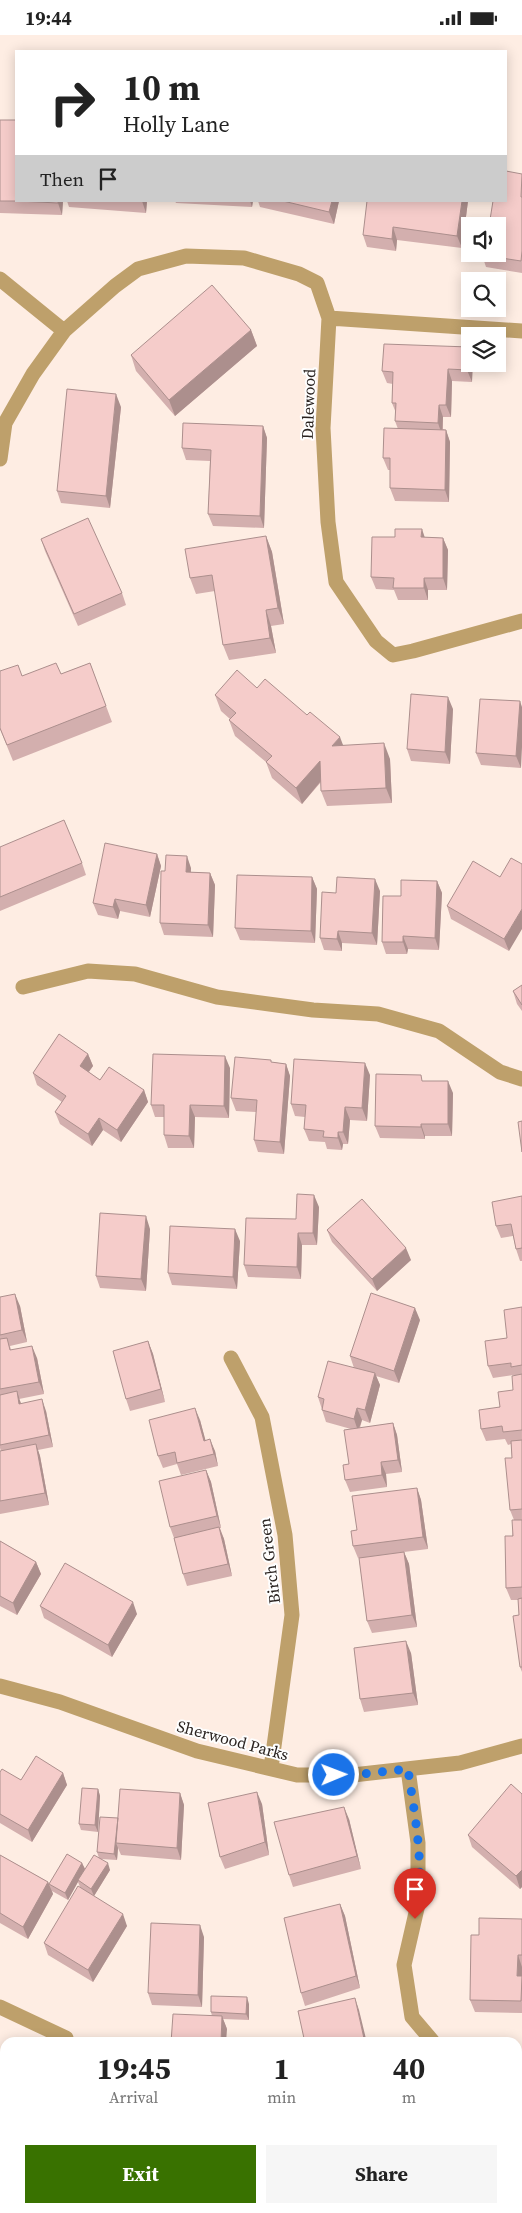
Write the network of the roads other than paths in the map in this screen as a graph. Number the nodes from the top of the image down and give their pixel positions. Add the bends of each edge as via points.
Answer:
1 (0, 279) edge
2 (329, 318) junction
3 (64, 331) junction
4 (522, 331) edge
5 (0, 459) edge
6 (522, 621) edge
7 (23, 987) dead end
8 (522, 1079) edge
9 (231, 1358) dead end
10 (0, 1686) edge
11 (522, 1746) edge
12 (271, 1769) junction
13 (408, 1769) junction
14 (0, 2007) edge
15 (64, 2037) edge
16 (429, 2037) edge

1 - 3 street
2 - 3 street, Dalewood via 317,283 299,274 244,258 186,256 138,269
2 - 4 street
2 - 6 street, Dalewood via 322,428 328,522 336,582 376,641 393,655
3 - 5 street, Dalewood via 33,374 5,423
7 - 8 street via 88,971 135,974 217,997 313,1010 378,1014 439,1031 500,1072
9 - 12 street, Birch Green via 262,1417 286,1535 292,1615
10 - 12 street, Sherwood Parks via 60,1702 197,1751
11 - 13 street, Sherwood Parks via 460,1763
12 - 13 street, Sherwood Parks via 297,1775 353,1775
13 - 16 street via 418,1843 418,1904 404,1965 412,2017
14 - 15 street

